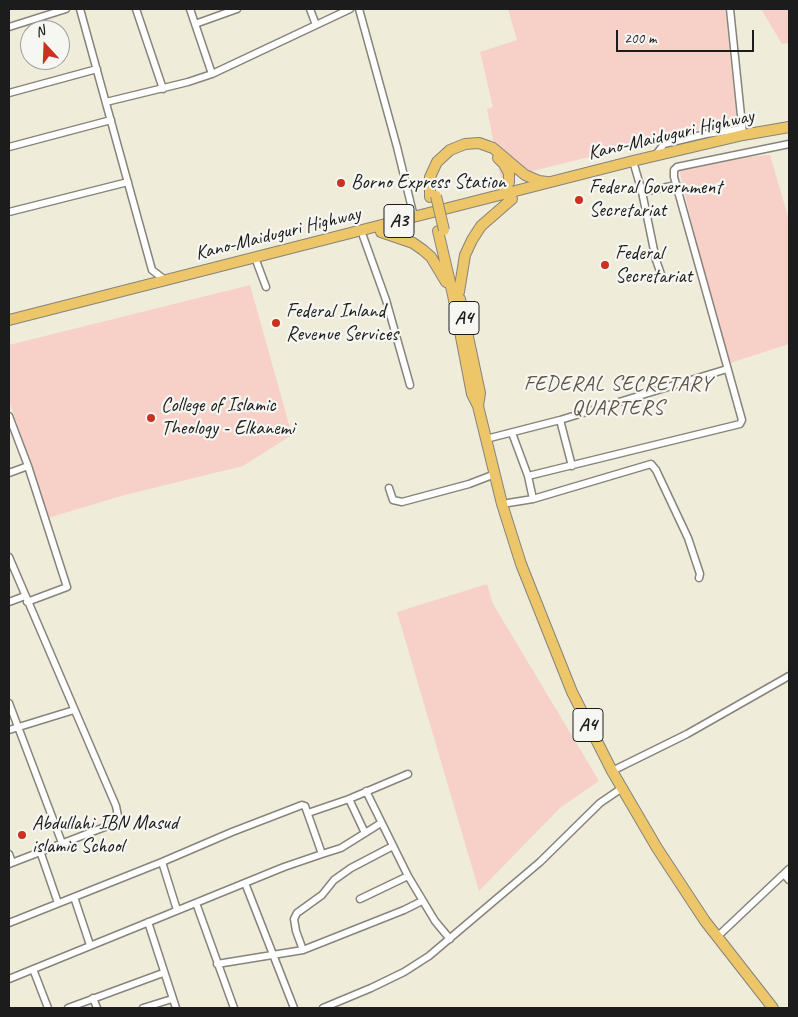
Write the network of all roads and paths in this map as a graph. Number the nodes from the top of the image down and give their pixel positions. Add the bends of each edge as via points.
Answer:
1 (66, 9) edge
2 (80, 9) edge
3 (136, 9) edge
4 (190, 9) edge
5 (237, 9) edge
6 (310, 9) edge
7 (350, 9) edge
8 (358, 9) edge
9 (730, 9) edge
10 (195, 24) junction
11 (316, 25) junction
12 (9, 27) edge
13 (97, 69) junction
14 (212, 74) junction
15 (163, 89) junction
16 (9, 93) edge
17 (106, 102) junction
18 (111, 120) junction
19 (789, 127) edge
20 (742, 132) junction
21 (789, 133) edge
22 (789, 144) edge
23 (9, 147) edge
24 (634, 165) junction
25 (128, 182) junction
26 (548, 183) junction
27 (677, 184) junction
28 (642, 192) junction
29 (433, 196) junction
30 (508, 196) junction
31 (9, 212) edge
32 (414, 217) junction
33 (381, 232) junction
34 (362, 236) junction
35 (257, 263) junction
36 (152, 270) junction
37 (662, 277) dead end
38 (165, 280) junction
39 (145, 285) junction
40 (266, 287) dead end
41 (456, 294) junction
42 (9, 320) edge
43 (9, 326) edge
44 (727, 370) junction
45 (410, 385) dead end
46 (9, 416) edge
47 (560, 420) junction
48 (512, 432) junction
49 (486, 439) junction
50 (28, 466) junction
51 (572, 466) junction
52 (9, 473) edge
53 (495, 474) junction
54 (528, 476) junction
55 (390, 488) dead end
56 (533, 498) junction
57 (502, 504) junction
58 (9, 556) edge
59 (698, 578) dead end
60 (26, 599) junction
61 (9, 602) edge
62 (789, 676) edge
63 (9, 702) edge
64 (74, 710) junction
65 (18, 726) junction
66 (9, 730) edge
67 (612, 771) junction
68 (408, 774) dead end
69 (622, 788) junction
70 (366, 791) junction
71 (348, 799) junction
72 (308, 813) junction
73 (381, 823) junction
74 (365, 833) junction
75 (62, 843) junction
76 (393, 846) junction
77 (40, 851) junction
78 (9, 854) edge
79 (322, 854) junction
80 (162, 862) junction
81 (10, 863) edge
82 (789, 869) edge
83 (784, 874) junction
84 (408, 876) junction
85 (789, 880) edge
86 (245, 883) junction
87 (74, 897) junction
88 (360, 898) dead end
89 (422, 901) junction
90 (58, 903) junction
91 (196, 903) junction
92 (177, 910) junction
93 (148, 922) junction
94 (9, 923) edge
95 (717, 937) junction
96 (450, 939) junction
97 (90, 945) junction
98 (303, 950) junction
99 (273, 956) junction
100 (217, 964) junction
101 (33, 969) junction
102 (163, 972) junction
103 (9, 979) edge
104 (93, 998) junction
105 (172, 999) junction
106 (48, 1008) edge
107 (68, 1008) edge
108 (98, 1008) edge
109 (143, 1008) edge
110 (176, 1008) edge
111 (234, 1008) edge
112 (294, 1008) edge
113 (323, 1008) edge
114 (773, 1008) edge

1 - 12 street
2 - 13 street
3 - 15 street
4 - 10 street
5 - 10 street
6 - 11 street
7 - 11 street
8 - 32 street
9 - 20 street
10 - 14 street
11 - 14 street
13 - 16 street
13 - 17 street
14 - 15 street
15 - 17 street
17 - 18 street
18 - 23 street
18 - 25 street
19 - 20 highway, Kano-Maiduguri Highway / A3
20 - 24 highway, Kano-Maiduguri Highway / A3
21 - 24 highway, Kano-Maiduguri Highway / A3
22 - 27 street via 677,166 674,170
24 - 26 highway, Kano-Maiduguri Highway / A3
24 - 28 street
24 - 30 highway, Kano-Maiduguri Highway / A3
25 - 31 street
25 - 36 street
26 - 29 highway, A4 via 525,174 493,148 479,143 465,144 450,150 437,162 430,177
26 - 30 highway, Kano-Maiduguri Highway / A3
27 - 28 street
27 - 44 street
28 - 37 street
29 - 30 highway, A4 via 437,173 444,162 460,152 476,149 491,153 504,164 509,177
29 - 41 highway, A4
30 - 32 highway, Kano-Maiduguri Highway / A3
30 - 33 highway, Kano-Maiduguri Highway / A3
30 - 41 highway via 472,240
32 - 38 highway, Kano-Maiduguri Highway / A3
33 - 34 highway, Kano-Maiduguri Highway / A3
33 - 41 highway via 423,250
34 - 35 highway, Kano-Maiduguri Highway / A3
34 - 45 street via 386,300
35 - 40 street
35 - 43 highway, Kano-Maiduguri Highway / A3
36 - 38 street
36 - 39 street
38 - 39 highway, Kano-Maiduguri Highway / A3
39 - 42 highway, Kano-Maiduguri Highway / A3
41 - 49 highway, A4 via 480,393 478,406
44 - 47 street
44 - 51 street via 742,420 740,424
46 - 50 street
47 - 48 street
47 - 51 street
48 - 49 street
48 - 54 street
49 - 53 highway, A4
50 - 52 street
50 - 60 street via 67,586
51 - 54 street
53 - 55 street via 402,502 393,500
53 - 57 highway, A4
54 - 56 street
56 - 57 street
56 - 59 street via 651,464 688,538 700,574
57 - 67 highway, A4 via 553,646
58 - 60 street
60 - 61 street
60 - 64 street
62 - 67 street via 688,734
63 - 65 street
64 - 65 street
64 - 75 street via 118,816 110,825
65 - 66 street
65 - 75 street
67 - 69 highway, A4
68 - 70 street
69 - 95 highway, A4 via 666,862
69 - 96 street via 600,803 540,862
70 - 71 street
70 - 73 street
71 - 72 street
71 - 74 street
72 - 79 street
72 - 80 street via 305,806 296,807
73 - 74 street
73 - 76 street
74 - 79 street via 341,848
75 - 77 street
76 - 84 street
76 - 98 street via 351,868 297,913 294,920
77 - 81 street
77 - 90 street
78 - 81 street
79 - 86 street
80 - 87 street
80 - 92 street
82 - 83 street
83 - 85 street
83 - 95 street
84 - 88 street
84 - 89 street
86 - 91 street
86 - 99 street
87 - 90 street
87 - 97 street
89 - 96 street
89 - 98 street
90 - 94 street
91 - 92 street
91 - 100 street
92 - 93 street
93 - 97 street
93 - 102 street
95 - 114 highway, A4
96 - 113 street via 404,972
97 - 101 street
98 - 99 street
99 - 100 street
99 - 112 street
100 - 111 street
101 - 103 street
101 - 106 street
102 - 104 street
102 - 105 street
104 - 107 street
104 - 108 street
105 - 109 street
105 - 110 street

